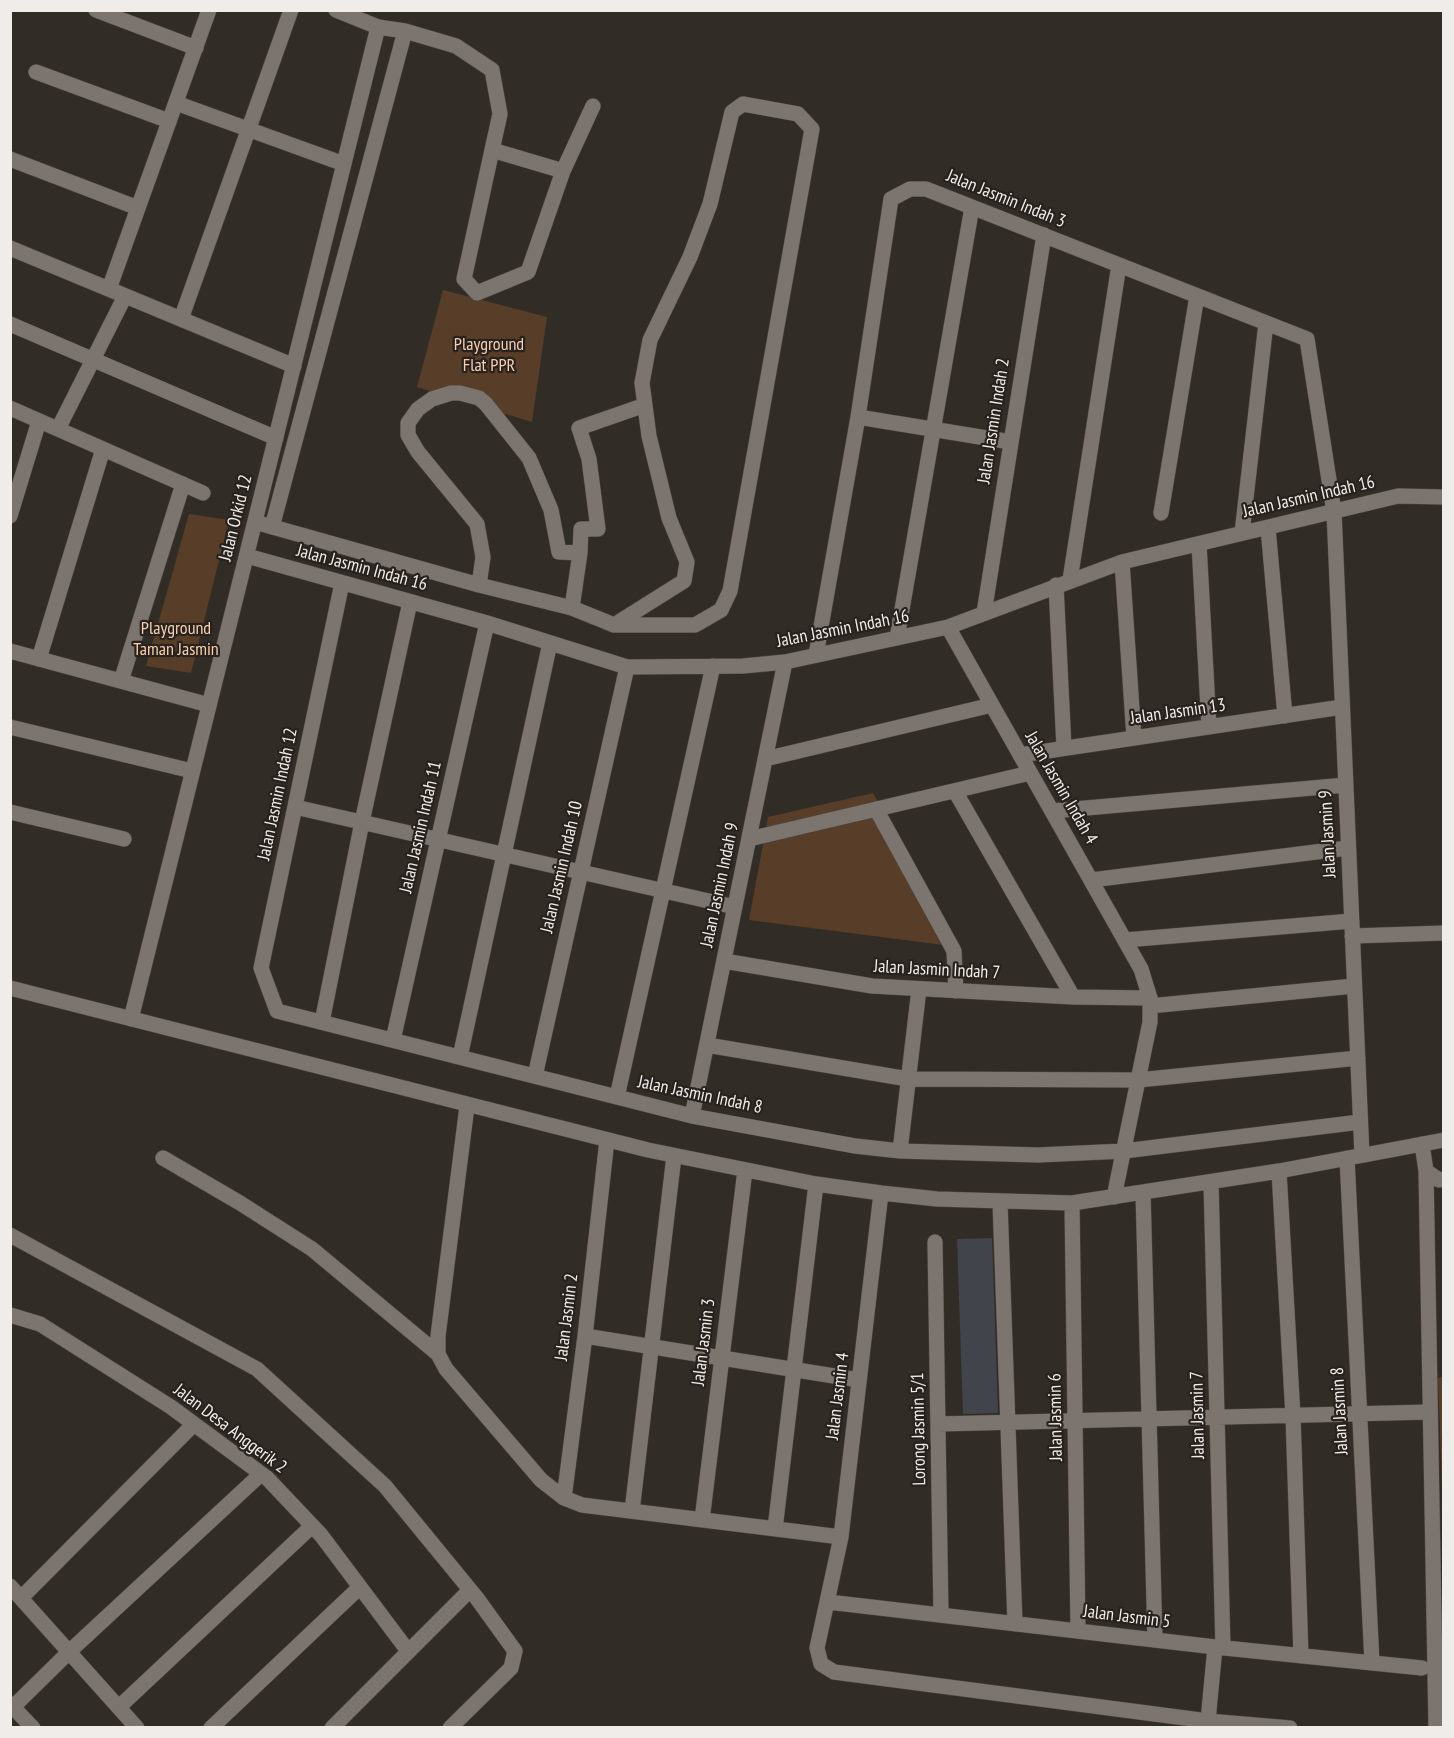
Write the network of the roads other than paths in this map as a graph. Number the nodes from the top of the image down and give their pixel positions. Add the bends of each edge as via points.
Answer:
1 (96, 10) edge
2 (209, 10) edge
3 (291, 10) edge
4 (336, 10) edge
5 (378, 27) junction
6 (405, 31) junction
7 (196, 48) junction
8 (36, 72) dead end
9 (176, 103) junction
10 (593, 106) dead end
11 (170, 121) junction
12 (249, 129) junction
13 (492, 150) junction
14 (10, 159) edge
15 (344, 164) junction
16 (563, 171) junction
17 (972, 207) junction
18 (138, 208) junction
19 (1044, 235) junction
20 (10, 248) edge
21 (1119, 265) junction
22 (108, 289) junction
23 (125, 296) junction
24 (1197, 296) junction
25 (307, 314) junction
26 (181, 319) junction
27 (328, 319) junction
28 (1266, 323) junction
29 (10, 324) edge
30 (302, 335) junction
31 (322, 342) junction
32 (93, 360) junction
33 (294, 366) junction
34 (645, 405) junction
35 (10, 408) edge
36 (858, 417) junction
37 (39, 421) junction
38 (58, 429) junction
39 (933, 429) junction
40 (276, 438) junction
41 (1011, 442) junction
42 (103, 449) junction
43 (183, 484) junction
44 (204, 493) dead end
45 (1443, 497) edge
46 (1334, 512) junction
47 (1161, 513) dead end
48 (10, 516) edge
49 (255, 522) junction
50 (272, 527) junction
51 (1268, 528) junction
52 (1242, 534) junction
53 (1198, 544) junction
54 (580, 553) junction
55 (246, 556) junction
56 (1122, 562) junction
57 (342, 583) junction
58 (1063, 583) junction
59 (478, 585) junction
60 (410, 602) junction
61 (572, 608) junction
62 (984, 613) junction
63 (487, 623) junction
64 (614, 625) junction
65 (948, 627) junction
66 (897, 638) junction
67 (550, 643) junction
68 (10, 651) edge
69 (816, 655) junction
70 (39, 659) junction
71 (785, 662) junction
72 (713, 666) junction
73 (627, 667) junction
74 (121, 681) junction
75 (210, 705) junction
76 (992, 705) junction
77 (1342, 707) junction
78 (1285, 716) junction
79 (1209, 727) junction
80 (10, 728) edge
81 (1134, 738) junction
82 (1064, 748) junction
83 (1020, 755) junction
84 (765, 759) junction
85 (192, 771) junction
86 (1030, 773) junction
87 (1346, 784) junction
88 (955, 791) junction
89 (295, 807) junction
90 (876, 810) junction
91 (1052, 811) junction
92 (10, 812) edge
93 (362, 822) junction
94 (124, 839) dead end
95 (438, 839) junction
96 (749, 839) junction
97 (1348, 848) junction
98 (506, 855) junction
99 (581, 872) junction
100 (1091, 880) junction
101 (663, 890) junction
102 (735, 907) junction
103 (1352, 928) junction
104 (1443, 933) edge
105 (1125, 940) junction
106 (724, 961) junction
107 (1354, 986) junction
108 (10, 988) edge
109 (919, 989) junction
110 (956, 991) junction
111 (1072, 997) junction
112 (1150, 1002) junction
113 (277, 1011) joint
114 (131, 1019) junction
115 (322, 1022) junction
116 (393, 1040) junction
117 (707, 1045) junction
118 (460, 1057) junction
119 (1358, 1058) junction
120 (535, 1076) junction
121 (908, 1078) junction
122 (1138, 1080) junction
123 (617, 1097) junction
124 (467, 1106) junction
125 (692, 1116) junction
126 (1360, 1122) junction
127 (607, 1140) junction
128 (1443, 1140) edge
129 (1422, 1143) junction
130 (900, 1151) junction
131 (1124, 1151) junction
132 (674, 1156) junction
133 (1354, 1156) junction
134 (163, 1158) dead end
135 (745, 1170) junction
136 (1280, 1171) junction
137 (1426, 1171) junction
138 (1443, 1179) edge
139 (1211, 1182) junction
140 (816, 1184) junction
141 (1143, 1192) junction
142 (881, 1193) junction
143 (1114, 1197) junction
144 (1000, 1202) junction
145 (1072, 1203) junction
146 (10, 1235) edge
147 (935, 1242) dead end
148 (1436, 1272) edge
149 (10, 1315) edge
150 (585, 1336) junction
151 (652, 1346) junction
152 (438, 1354) junction
153 (722, 1358) junction
154 (1437, 1364) edge
155 (794, 1369) junction
156 (859, 1380) junction
157 (1431, 1412) junction
158 (1359, 1414) junction
159 (1293, 1416) junction
160 (1217, 1417) junction
161 (1149, 1419) junction
162 (1075, 1420) junction
163 (1007, 1422) junction
164 (194, 1424) junction
165 (938, 1424) junction
166 (261, 1474) junction
167 (564, 1498) junction
168 (632, 1511) junction
169 (702, 1520) junction
170 (312, 1526) junction
171 (775, 1529) junction
172 (841, 1537) junction
173 (10, 1586) edge
174 (360, 1587) junction
175 (470, 1590) junction
176 (22, 1597) junction
177 (828, 1602) junction
178 (941, 1615) junction
179 (1015, 1624) junction
180 (1078, 1631) junction
181 (1155, 1640) junction
182 (1219, 1647) junction
183 (408, 1650) junction
184 (70, 1651) junction
185 (1300, 1656) junction
186 (1372, 1663) junction
187 (1422, 1668) dead end
188 (11, 1707) edge
189 (119, 1707) junction
190 (1208, 1720) junction
191 (33, 1728) edge
192 (137, 1728) edge
193 (211, 1728) edge
194 (332, 1728) edge
195 (450, 1728) edge
196 (1290, 1728) edge
197 (1436, 1728) edge

1 - 7 street
2 - 7 street
3 - 12 street
4 - 5 street
5 - 6 street
5 - 15 street, Jalan Orkid 12
6 - 13 street via 456,46 492,70 500,114
6 - 27 street
7 - 9 street
8 - 11 street
9 - 11 street
9 - 12 street
10 - 16 street
11 - 18 street
12 - 15 street
12 - 26 street
13 - 16 street
13 - 16 street via 464,279 477,292 528,272
14 - 18 street
15 - 25 street, Jalan Orkid 12
17 - 19 street, Jalan Jasmin Indah 3
17 - 36 street, Jalan Jasmin Indah 3 via 926,189 910,189 891,199
17 - 39 street
18 - 22 street
19 - 21 street, Jalan Jasmin Indah 3
19 - 41 street, Jalan Jasmin Indah 2
20 - 22 street
21 - 24 street, Jalan Jasmin Indah 3
21 - 58 street
22 - 23 street
23 - 26 street
23 - 32 street
24 - 28 street, Jalan Jasmin Indah 3
24 - 47 street
25 - 27 street
25 - 30 street, Jalan Orkid 12
26 - 33 street
27 - 31 street
28 - 46 street, Jalan Jasmin Indah 3 via 1307,339
28 - 52 street
29 - 32 street
30 - 31 street
30 - 33 street, Jalan Orkid 12
31 - 50 street
32 - 38 street
32 - 40 street
33 - 40 street, Jalan Orkid 12
34 - 54 street via 579,428 589,459 598,529 581,529
34 - 64 street via 669,518 687,562 684,581
34 - 64 street via 642,383 650,340 690,257 710,204 732,112 743,105 798,114 812,129 730,591 721,610 695,625
35 - 37 street
36 - 39 street
36 - 69 street, Jalan Jasmin Indah 3
37 - 38 street
37 - 48 street
38 - 42 street
39 - 41 street
39 - 66 street
40 - 49 street, Jalan Orkid 12
41 - 62 street, Jalan Jasmin Indah 2
42 - 43 street
42 - 70 street
43 - 44 street
43 - 74 street
45 - 46 street, Jalan Jasmin Indah 16 via 1398,496
46 - 51 street, Jalan Jasmin Indah 16
46 - 77 street, Jalan Jasmin 9
49 - 50 street
49 - 55 street, Jalan Orkid 12
50 - 59 street
51 - 52 street, Jalan Jasmin Indah 16
51 - 78 street
52 - 53 street, Jalan Jasmin Indah 16
53 - 56 street, Jalan Jasmin Indah 16
53 - 79 street
54 - 59 street via 559,552 551,510 529,458 486,404 478,398 451,393 418,409 408,423 408,435 477,524 483,557
54 - 61 street
55 - 57 street, Jalan Jasmin Indah 16
55 - 75 street, Jalan Orkid 12
56 - 58 street, Jalan Jasmin Indah 16
56 - 81 street
57 - 60 street, Jalan Jasmin Indah 16
57 - 89 street, Jalan Jasmin Indah 12
58 - 62 street, Jalan Jasmin Indah 16
58 - 82 street
59 - 61 street
60 - 63 street, Jalan Jasmin Indah 16
60 - 93 street
61 - 64 street
62 - 65 street, Jalan Jasmin Indah 16
63 - 67 street, Jalan Jasmin Indah 16
63 - 95 street, Jalan Jasmin Indah 11
65 - 66 street, Jalan Jasmin Indah 16
65 - 76 street, Jalan Jasmin Indah 4
66 - 69 street, Jalan Jasmin Indah 16
67 - 73 street, Jalan Jasmin Indah 16
67 - 98 street
68 - 70 street
69 - 71 street, Jalan Jasmin Indah 16
70 - 74 street
71 - 72 street, Jalan Jasmin Indah 16
71 - 84 street, Jalan Jasmin Indah 9
72 - 73 street, Jalan Jasmin Indah 16
72 - 101 street
73 - 99 street, Jalan Jasmin Indah 10
74 - 75 street
75 - 85 street, Jalan Orkid 12
76 - 83 street, Jalan Jasmin Indah 4
76 - 84 street
77 - 78 street, Jalan Jasmin 13
77 - 87 street, Jalan Jasmin 9
78 - 79 street, Jalan Jasmin 13
79 - 81 street, Jalan Jasmin 13
80 - 85 street
81 - 82 street, Jalan Jasmin 13
82 - 83 street, Jalan Jasmin 13
83 - 86 street, Jalan Jasmin Indah 4
84 - 96 street, Jalan Jasmin Indah 9
85 - 114 street, Jalan Orkid 12
86 - 88 street
86 - 91 street, Jalan Jasmin Indah 4
87 - 91 street
87 - 97 street, Jalan Jasmin 9
88 - 90 street
88 - 111 street
89 - 93 street
89 - 113 street, Jalan Jasmin Indah 12 via 261,968
90 - 96 street
90 - 110 street via 954,951
91 - 100 street, Jalan Jasmin Indah 4
92 - 94 street
93 - 95 street
93 - 115 street
95 - 98 street
95 - 116 street, Jalan Jasmin Indah 11
96 - 102 street, Jalan Jasmin Indah 9
97 - 100 street
97 - 103 street, Jalan Jasmin 9
98 - 99 street
98 - 118 street
99 - 101 street
99 - 120 street, Jalan Jasmin Indah 10
100 - 105 street, Jalan Jasmin Indah 4
101 - 102 street
101 - 123 street
102 - 106 street, Jalan Jasmin Indah 9
103 - 104 street
103 - 105 street
103 - 107 street, Jalan Jasmin 9
105 - 112 street, Jalan Jasmin Indah 4 via 1141,969
106 - 109 street, Jalan Jasmin Indah 7 via 872,986
106 - 117 street, Jalan Jasmin Indah 9
107 - 112 street, Jalan Jasmin Indah 7
107 - 119 street, Jalan Jasmin 9
108 - 114 street
109 - 110 street, Jalan Jasmin Indah 7
109 - 121 street
110 - 111 street, Jalan Jasmin Indah 7
111 - 112 street, Jalan Jasmin Indah 7
112 - 122 street via 1150,1022
113 - 115 street, Jalan Jasmin Indah 8
114 - 124 street
115 - 116 street, Jalan Jasmin Indah 8
116 - 118 street, Jalan Jasmin Indah 8
117 - 121 street
117 - 125 street, Jalan Jasmin Indah 9
118 - 120 street, Jalan Jasmin Indah 8
119 - 122 street
119 - 126 street, Jalan Jasmin 9
120 - 123 street, Jalan Jasmin Indah 8
121 - 122 street
121 - 130 street
122 - 131 street
123 - 125 street, Jalan Jasmin Indah 8
124 - 127 street
124 - 152 street
125 - 130 street, Jalan Jasmin Indah 8
126 - 131 street, Jalan Jasmin Indah 8
126 - 133 street, Jalan Jasmin 9
127 - 132 street
127 - 150 street, Jalan Jasmin 2
128 - 129 street
129 - 133 street
129 - 137 street
130 - 131 street, Jalan Jasmin Indah 8 via 1038,1155
131 - 143 street
132 - 135 street
132 - 151 street
133 - 136 street
133 - 158 street, Jalan Jasmin 8
134 - 152 street via 312,1249
135 - 140 street
135 - 153 street, Jalan Jasmin 3
136 - 139 street
136 - 159 street
137 - 138 street
137 - 148 street
139 - 141 street
139 - 160 street, Jalan Jasmin 7
140 - 142 street
140 - 155 street
141 - 143 street
141 - 161 street
142 - 144 street
142 - 156 street, Jalan Jasmin 4
143 - 145 street
144 - 145 street
144 - 163 street
145 - 162 street, Jalan Jasmin 6
146 - 175 street via 257,1369 385,1486
147 - 165 street, Lorong Jasmin 5/1
148 - 154 street
149 - 164 street, Jalan Desa Anggerik 2 via 40,1324
150 - 151 street
150 - 167 street, Jalan Jasmin 2
151 - 153 street
151 - 168 street
152 - 167 street via 446,1369 541,1480
153 - 155 street
153 - 169 street, Jalan Jasmin 3
154 - 157 street
155 - 156 street
155 - 171 street
156 - 172 street, Jalan Jasmin 4
157 - 158 street
157 - 197 street
158 - 159 street
158 - 186 street, Jalan Jasmin 8
159 - 160 street
159 - 185 street
160 - 161 street
160 - 182 street, Jalan Jasmin 7
161 - 162 street
161 - 181 street
162 - 163 street
162 - 180 street, Jalan Jasmin 6
163 - 165 street
163 - 179 street
164 - 166 street, Jalan Desa Anggerik 2
164 - 176 street
165 - 178 street, Lorong Jasmin 5/1
166 - 170 street, Jalan Desa Anggerik 2
166 - 184 street
167 - 168 street via 582,1505
168 - 169 street
169 - 171 street
170 - 174 street, Jalan Desa Anggerik 2
170 - 189 street
171 - 172 street
172 - 177 street, Jalan Jasmin 4
173 - 176 street
174 - 183 street, Jalan Desa Anggerik 2
174 - 193 street
175 - 183 street
175 - 195 street via 515,1652 511,1668
176 - 184 street
177 - 178 street, Jalan Jasmin 5
177 - 190 street, Jalan Jasmin 4 via 817,1647 821,1664 834,1672
178 - 179 street, Jalan Jasmin 5
179 - 180 street, Jalan Jasmin 5
180 - 181 street, Jalan Jasmin 5
181 - 182 street, Jalan Jasmin 5
182 - 185 street, Jalan Jasmin 5
182 - 190 street, Jalan Jasmin 7
183 - 194 street
184 - 188 street
184 - 189 street
185 - 186 street, Jalan Jasmin 5
186 - 187 street, Jalan Jasmin 5
188 - 191 street
189 - 192 street
190 - 196 street, Jalan Jasmin 4

